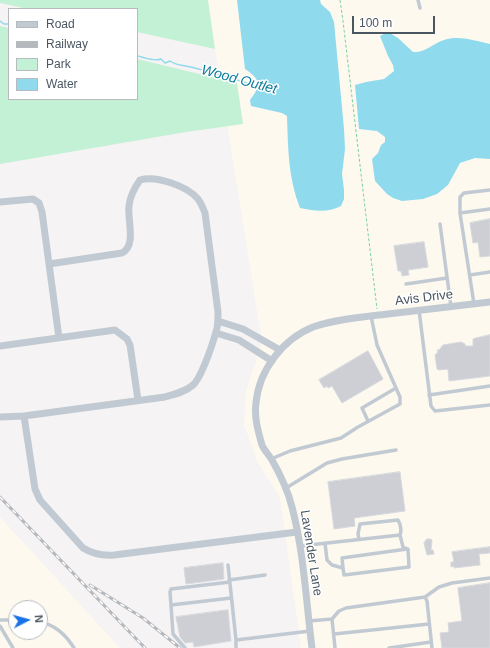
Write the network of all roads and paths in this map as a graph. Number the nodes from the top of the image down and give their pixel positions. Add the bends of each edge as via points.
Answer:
1 (340, 0) edge
2 (418, 0) edge
3 (420, 8) dead end
4 (490, 190) edge
5 (0, 202) edge
6 (490, 209) edge
7 (460, 213) junction
8 (440, 224) dead end
9 (49, 264) junction
10 (490, 272) edge
11 (470, 275) junction
12 (447, 278) junction
13 (406, 284) dead end
14 (490, 302) edge
15 (474, 304) junction
16 (450, 307) junction
17 (419, 310) junction
18 (375, 316) junction
19 (362, 318) joint
20 (218, 321) junction
21 (216, 333) junction
22 (59, 338) junction
23 (0, 346) edge
24 (280, 350) junction
25 (272, 361) junction
26 (490, 386) edge
27 (396, 388) junction
28 (429, 395) junction
29 (138, 400) junction
30 (490, 405) edge
31 (24, 416) junction
32 (0, 417) edge
33 (368, 421) junction
34 (396, 450) dead end
35 (271, 459) junction
36 (285, 488) junction
37 (297, 532) junction
38 (400, 535) junction
39 (358, 540) junction
40 (325, 543) junction
41 (300, 546) junction
42 (408, 548) junction
43 (228, 565) dead end
44 (343, 568) junction
45 (265, 575) dead end
46 (490, 578) edge
47 (229, 581) junction
48 (425, 597) junction
49 (231, 598) junction
50 (171, 605) junction
51 (332, 619) junction
52 (309, 622) junction
53 (429, 624) junction
54 (48, 625) edge
55 (0, 626) edge
56 (310, 631) junction
57 (334, 634) junction
58 (236, 640) junction
59 (431, 642) junction
60 (13, 648) edge
61 (74, 648) edge
62 (185, 648) edge
63 (236, 648) edge
64 (312, 648) edge
65 (335, 648) edge
66 (389, 648) edge
67 (432, 648) edge

1 - 18 path
2 - 3 lane
4 - 7 lane via 464,193 460,197
5 - 9 street via 33,199 39,203
6 - 7 lane
7 - 11 lane
8 - 12 lane
9 - 20 street via 126,251 130,239 129,206 140,180 153,178 173,184 191,193 202,205 205,213
9 - 22 street
10 - 11 lane
11 - 15 lane
12 - 13 lane
12 - 16 lane
14 - 15 street, Avis Drive
15 - 16 street, Avis Drive
16 - 17 street, Avis Drive
17 - 18 street, Avis Drive
17 - 28 lane
18 - 19 street, Avis Drive
18 - 27 lane via 377,345
19 - 24 street, Lavender Lane via 313,327 296,336
20 - 21 street
20 - 24 street via 243,329
21 - 25 street via 239,340
21 - 29 street via 200,376 194,384 165,397
22 - 23 street
22 - 29 street via 115,330 121,333 130,345
24 - 25 street, Lavender Lane
25 - 35 street, Lavender Lane via 260,382 256,403 256,425 263,446
26 - 28 lane
27 - 33 lane via 400,404
27 - 33 lane via 362,408
28 - 30 lane via 435,411
29 - 31 street
31 - 32 street
31 - 37 street via 36,494 88,551 114,556
33 - 35 lane via 341,438 290,451
34 - 36 lane via 327,463
35 - 36 street, Lavender Lane
36 - 37 street, Lavender Lane via 292,506
37 - 41 street, Lavender Lane
38 - 39 lane
38 - 39 lane via 401,524 398,520 384,520 360,524
38 - 42 lane via 403,546
39 - 40 lane
40 - 41 lane
40 - 44 lane via 327,560 332,565
41 - 52 street, Lavender Lane
42 - 44 lane via 342,558
42 - 44 lane via 409,567 344,575
43 - 47 lane
45 - 47 lane
46 - 48 lane via 452,583 439,587
47 - 49 lane
47 - 50 lane via 171,589
48 - 51 lane via 346,608
48 - 53 lane
49 - 50 lane
49 - 58 lane
50 - 62 lane via 173,634
51 - 52 lane
51 - 57 lane
52 - 56 street, Lavender Lane
53 - 57 lane
53 - 59 lane
54 - 61 lane via 66,636
55 - 60 lane
56 - 58 lane
56 - 64 street, Lavender Lane
57 - 65 lane
58 - 63 lane
59 - 66 lane
59 - 67 lane

